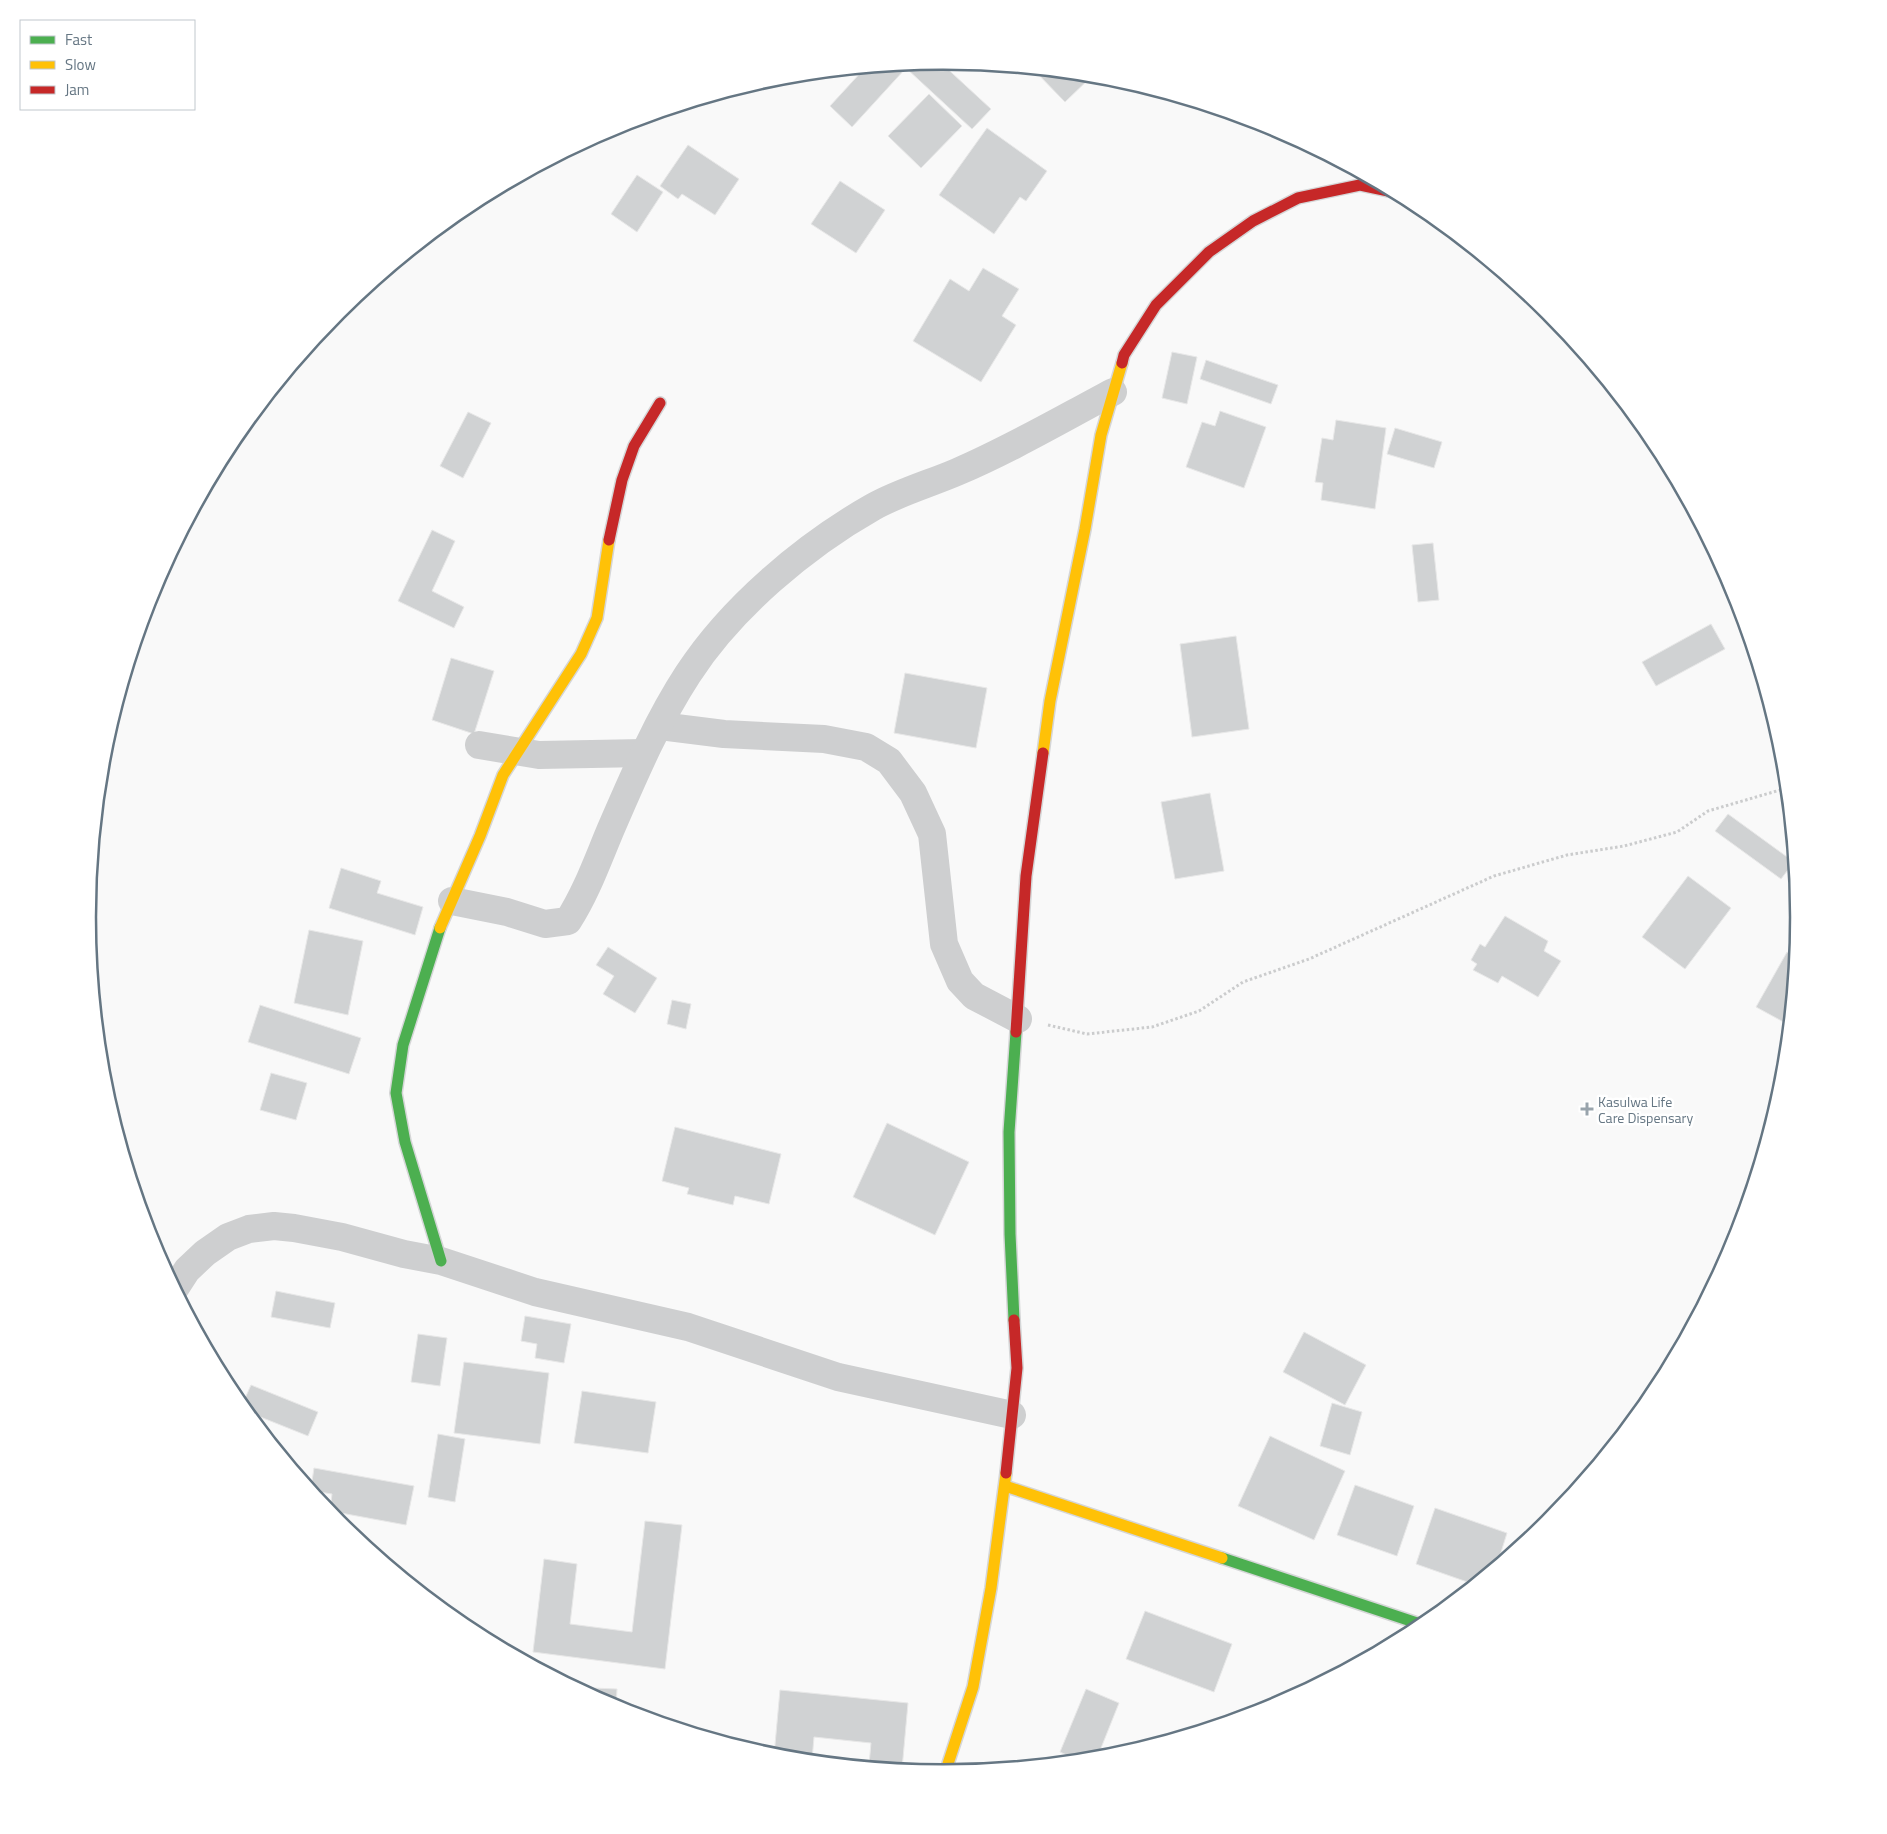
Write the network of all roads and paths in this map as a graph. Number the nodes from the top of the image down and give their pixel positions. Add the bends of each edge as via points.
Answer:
1 (1362, 181) edge
2 (1113, 392) junction
3 (660, 403) dead end
4 (660, 726) junction
5 (479, 745) dead end
6 (517, 752) junction
7 (644, 753) junction
8 (1780, 790) edge
9 (452, 901) junction
10 (1018, 1018) junction
11 (441, 1261) junction
12 (179, 1282) edge
13 (1012, 1415) junction
14 (1005, 1486) junction
15 (1413, 1622) edge
16 (948, 1764) edge

1 - 2 street via 1298,198 1253,221 1209,252 1156,306 1124,355
2 - 4 street via 957,472 872,507 823,540 769,582 727,622 688,674
2 - 10 street via 1101,435 1050,701 1026,876
3 - 6 street via 634,446 622,480 596,618 581,654
4 - 7 street
4 - 10 street via 724,734 824,739 866,748 889,761 914,793 932,834 944,944 960,981 974,996
5 - 6 street
6 - 7 street via 539,755
6 - 9 street via 503,775
7 - 9 street via 582,899 568,921 545,924 507,912
8 - 10 path via 1708,811 1677,832 1624,846 1566,855 1494,876 1309,959 1243,982 1199,1011 1152,1027 1087,1034
9 - 11 street via 417,995 403,1045 396,1094 405,1142
10 - 13 street via 1009,1132 1010,1234 1018,1368
11 - 12 street via 342,1237 274,1226 250,1229 228,1237 187,1270
11 - 13 street via 535,1292 724,1338 777,1359 838,1377
13 - 14 street
14 - 15 street
14 - 16 street via 973,1687

